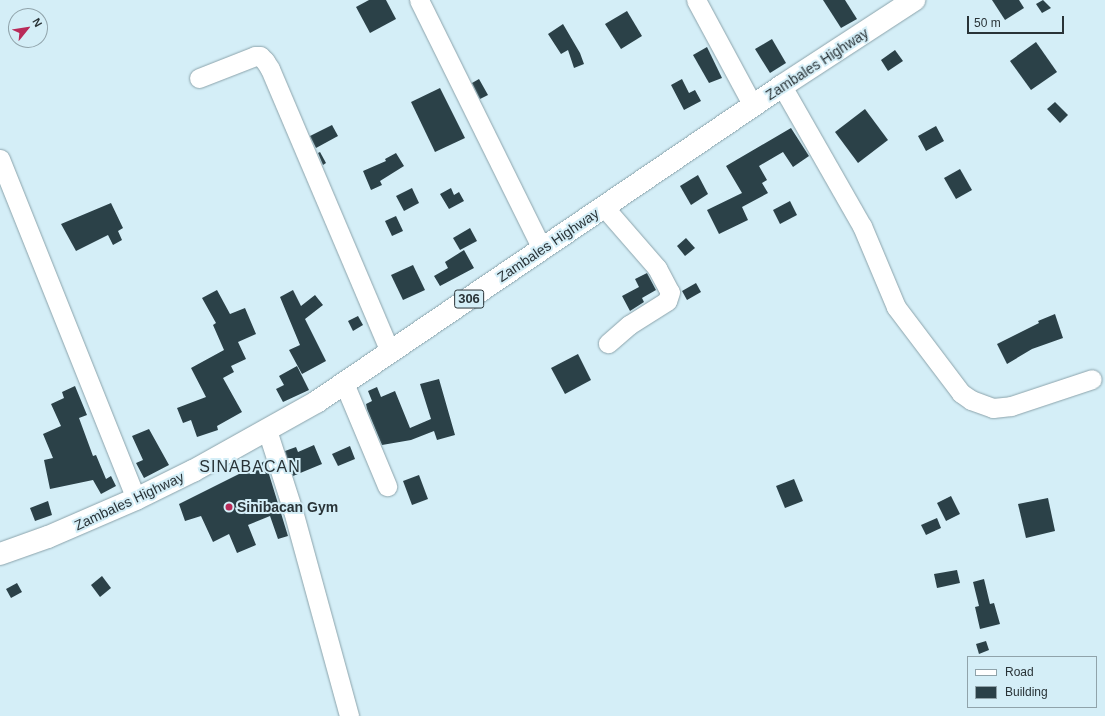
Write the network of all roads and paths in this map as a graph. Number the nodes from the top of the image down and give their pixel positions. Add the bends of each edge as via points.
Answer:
1 (419, 0) edge
2 (696, 0) edge
3 (914, 0) edge
4 (199, 78) dead end
5 (782, 86) junction
6 (753, 106) junction
7 (0, 159) edge
8 (604, 207) junction
9 (542, 249) junction
10 (608, 343) dead end
11 (390, 352) junction
12 (1092, 379) dead end
13 (344, 383) junction
14 (267, 430) junction
15 (387, 486) dead end
16 (136, 499) junction
17 (0, 554) edge
18 (349, 716) edge

1 - 9 street
2 - 6 street
3 - 5 main road, Zambales Highway / 306
4 - 11 street via 254,56 260,56 270,69
5 - 6 main road, Zambales Highway / 306
5 - 12 street via 862,226 896,307 962,393 970,400 993,408 1011,406
6 - 8 main road, Zambales Highway / 306
7 - 16 street
8 - 9 main road, Zambales Highway / 306
8 - 10 street via 657,268 670,292 667,302 629,325
9 - 11 main road, Zambales Highway / 306
11 - 13 main road, Zambales Highway / 306
13 - 14 main road, Zambales Highway / 306
13 - 15 street
14 - 16 main road, Zambales Highway / 306
14 - 18 street via 293,511
16 - 17 main road, Zambales Highway / 306 via 48,538

